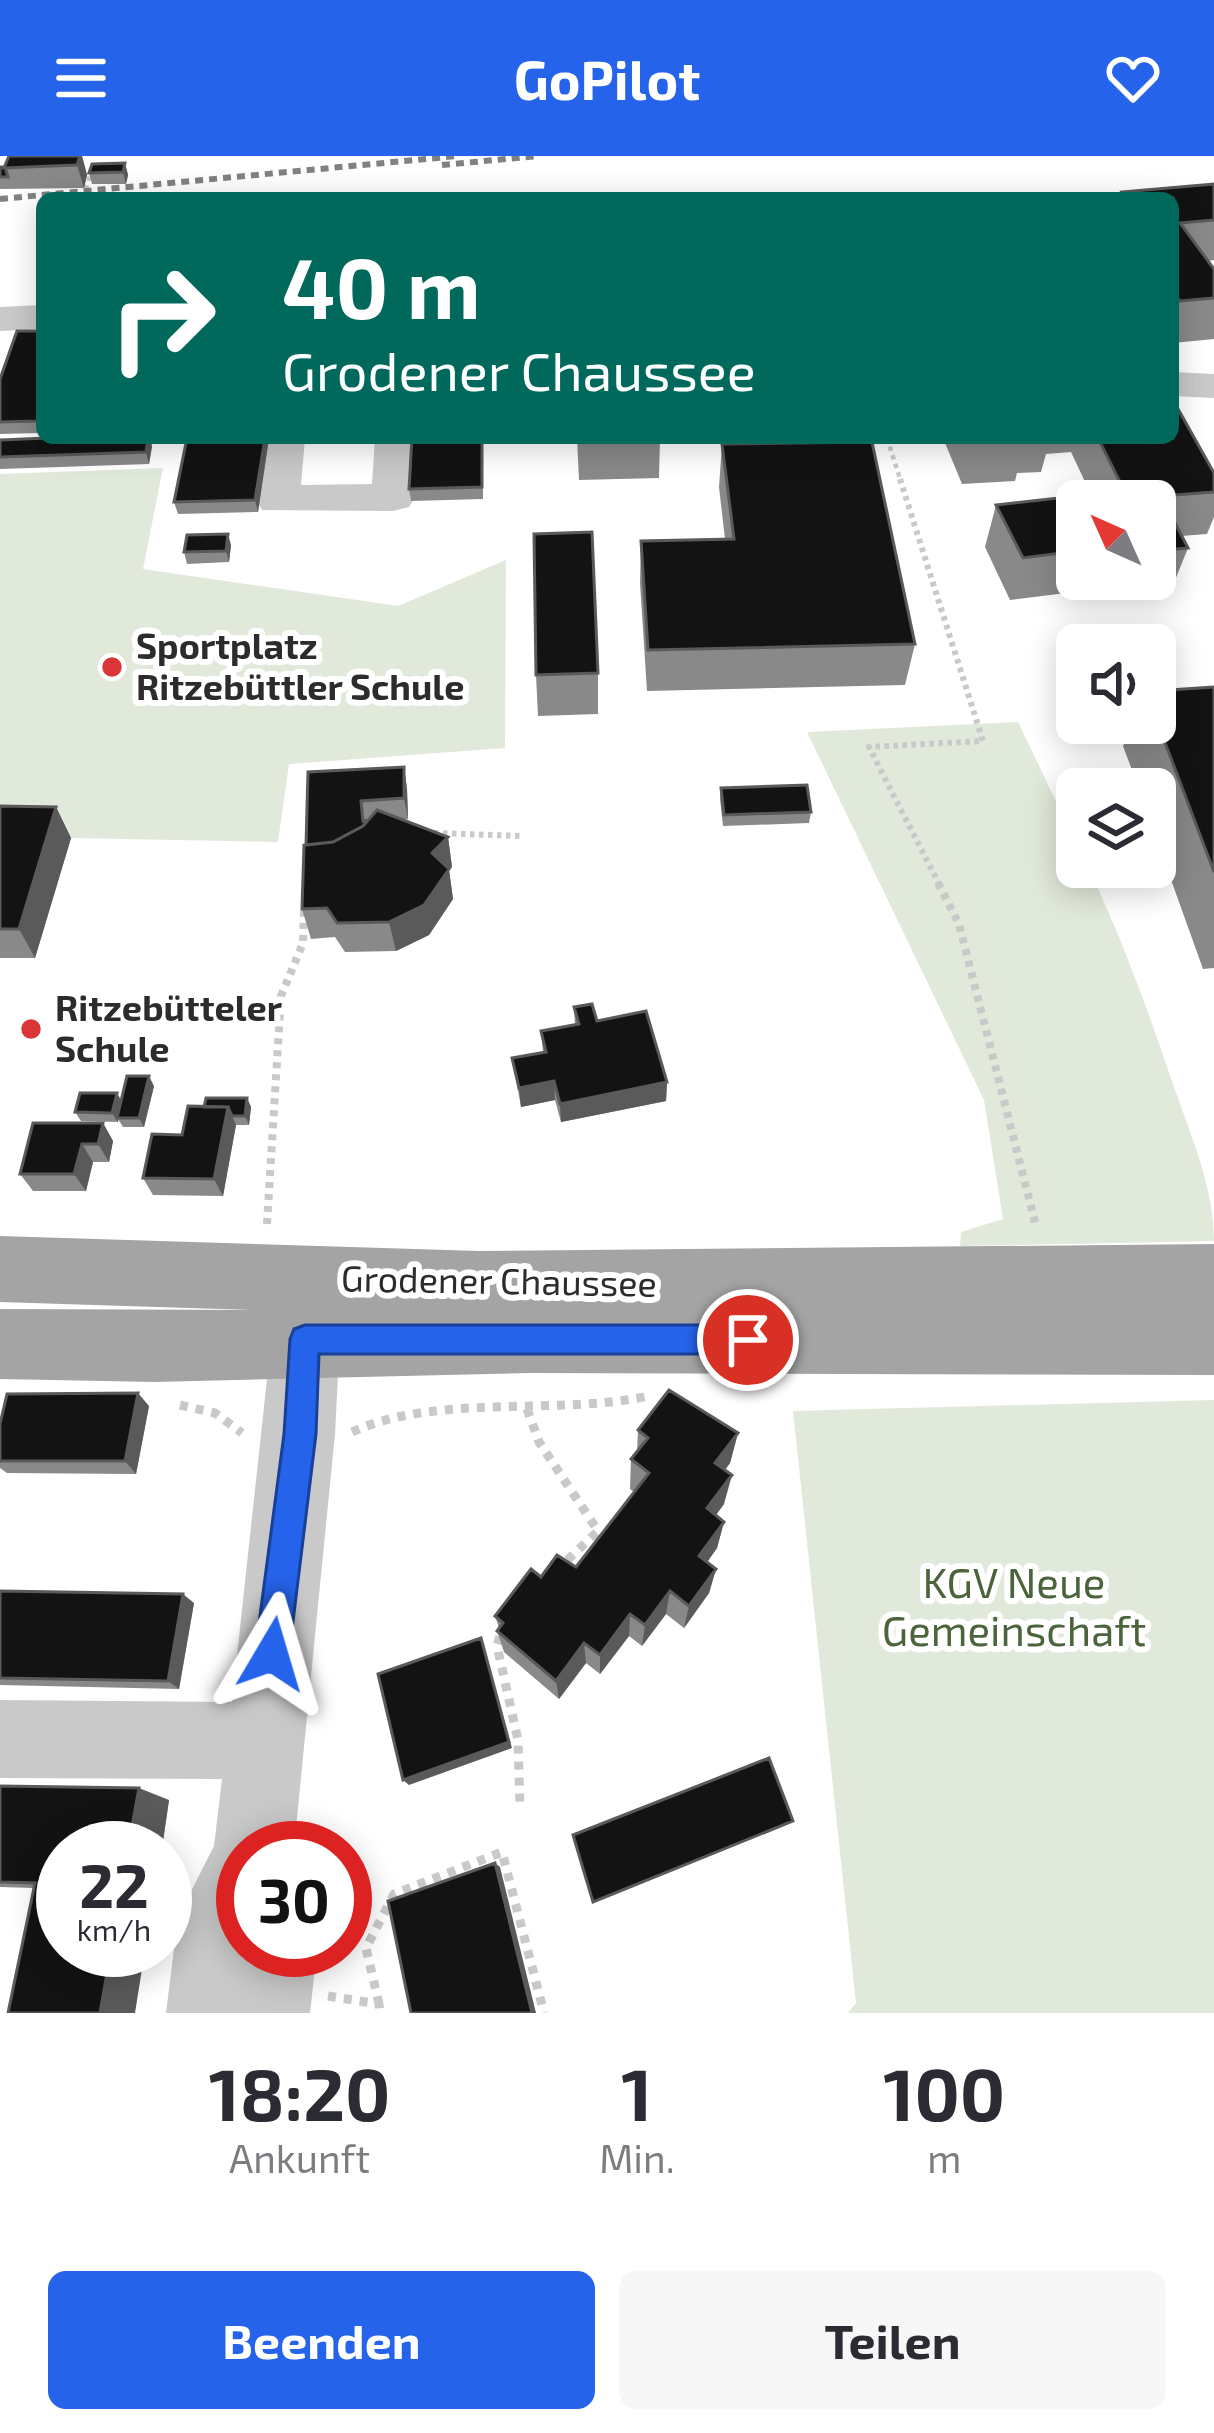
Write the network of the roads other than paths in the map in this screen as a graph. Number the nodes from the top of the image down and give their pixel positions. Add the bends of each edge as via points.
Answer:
1 (36, 317) edge
2 (0, 319) edge
3 (1179, 384) edge
4 (1214, 386) edge
5 (283, 444) edge
6 (396, 444) edge
7 (0, 1269) edge
8 (1214, 1277) edge
9 (294, 1287) junction
10 (790, 1290) junction
11 (1214, 1340) edge
12 (0, 1344) edge
13 (0, 1738) edge
14 (262, 1741) junction
15 (256, 1821) edge
16 (216, 1936) edge
17 (208, 2013) edge

1 - 2 street
3 - 4 street
5 - 6 street via 278,500 393,497
7 - 9 main road, Grodener Chaussee
8 - 10 main road, Grodener Chaussee
9 - 10 main road, Grodener Chaussee
9 - 12 main road, Grodener Chaussee via 155,1347
9 - 14 street via 300,1434
10 - 11 main road, Grodener Chaussee
13 - 14 street
14 - 15 street
16 - 17 street

